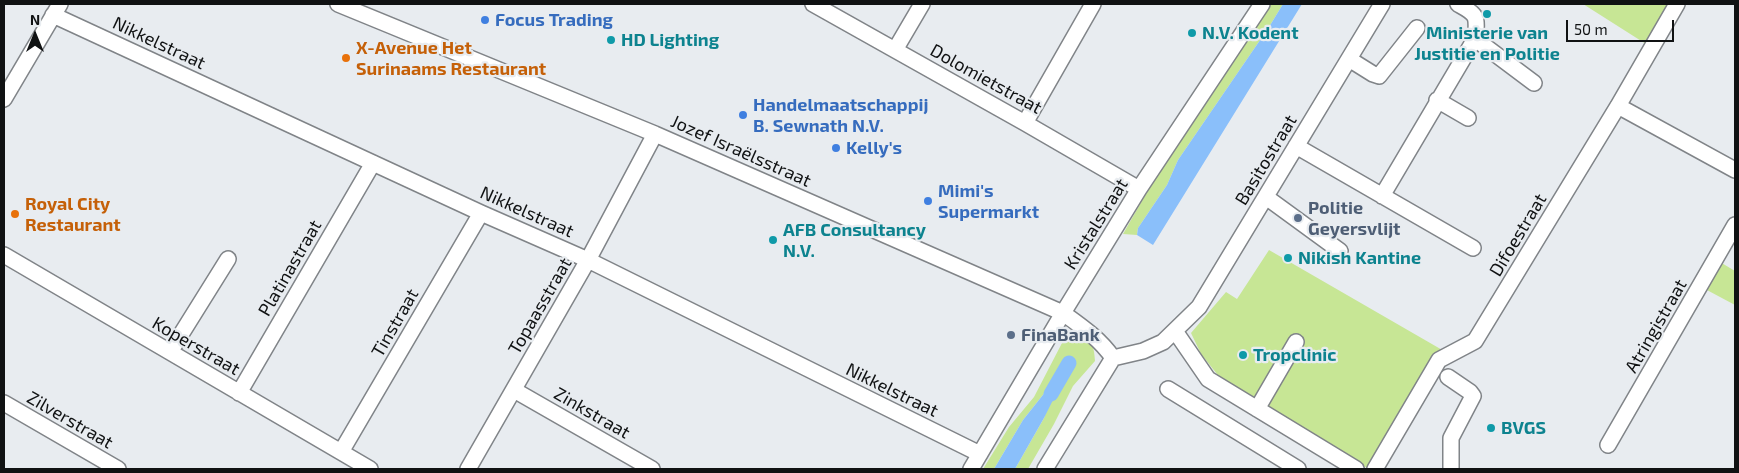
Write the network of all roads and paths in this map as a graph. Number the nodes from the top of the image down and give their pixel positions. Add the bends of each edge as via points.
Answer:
1 (340, 4) edge
2 (813, 4) edge
3 (922, 4) edge
4 (1093, 4) edge
5 (1262, 4) edge
6 (1382, 4) edge
7 (1458, 4) edge
8 (1677, 4) edge
9 (56, 9) edge
10 (1417, 28) dead end
11 (1476, 37) junction
12 (895, 50) junction
13 (1349, 59) junction
14 (1534, 83) dead end
15 (4, 99) edge
16 (1437, 100) junction
17 (1618, 106) junction
18 (1468, 118) dead end
19 (1026, 123) junction
20 (655, 134) junction
21 (1296, 146) junction
22 (373, 163) junction
23 (1735, 170) edge
24 (1139, 189) junction
25 (1266, 196) junction
26 (1382, 196) junction
27 (481, 213) junction
28 (1735, 225) edge
29 (1473, 248) dead end
30 (1340, 252) dead end
31 (4, 255) edge
32 (228, 259) dead end
33 (588, 260) junction
34 (1063, 313) junction
35 (1175, 331) junction
36 (1296, 342) dead end
37 (170, 352) junction
38 (1114, 358) junction
39 (1448, 377) dead end
40 (1168, 389) dead end
41 (514, 390) junction
42 (239, 393) junction
43 (4, 403) edge
44 (1257, 409) junction
45 (1608, 446) dead end
46 (341, 452) junction
47 (980, 454) junction
48 (118, 469) edge
49 (370, 469) edge
50 (468, 469) edge
51 (652, 469) edge
52 (972, 469) edge
53 (1045, 469) edge
54 (1298, 469) edge
55 (1356, 469) edge
56 (1375, 469) edge
57 (1450, 469) edge

1 - 20 street, Jozef Israëlsstraat
2 - 12 street, Dolomietstraat
3 - 12 street
4 - 19 street
5 - 24 street, Kristalstraat
6 - 13 street, Basitostraat
7 - 11 street via 1475,18
8 - 17 street, Difoestraat
9 - 15 street
9 - 22 street, Nikkelstraat
10 - 13 street via 1379,76
11 - 14 street
11 - 16 street
12 - 19 street, Dolomietstraat
13 - 21 street, Basitostraat
16 - 18 street
16 - 26 street
17 - 23 street
17 - 56 street, Difoestraat via 1475,341 1439,360
19 - 24 street, Dolomietstraat
20 - 33 street, Topaasstraat
20 - 34 street, Jozef Israëlsstraat
21 - 25 street, Basitostraat
21 - 26 street
22 - 27 street, Nikkelstraat
22 - 42 street, Platinastraat
24 - 34 street, Kristalstraat
25 - 30 street
25 - 35 street, Basitostraat via 1199,307
26 - 29 street
27 - 33 street, Nikkelstraat
27 - 46 street, Tinstraat
28 - 45 street, Atringistraat
31 - 37 street, Koperstraat
32 - 37 street
33 - 41 street, Topaasstraat
33 - 47 street, Nikkelstraat
34 - 38 street, Jozef Israëlsstraat via 1096,338
34 - 47 street, Kristalstraat
35 - 38 street, Basitostraat via 1163,342 1143,351
35 - 44 street via 1208,379
36 - 44 street
37 - 42 street, Koperstraat
38 - 53 street
39 - 57 street via 1473,396 1451,438
40 - 54 street
41 - 50 street, Topaasstraat
41 - 51 street, Zinkstraat
42 - 46 street, Koperstraat
43 - 48 street, Zilverstraat
44 - 55 street
46 - 49 street, Koperstraat
47 - 52 street, Kristalstraat

